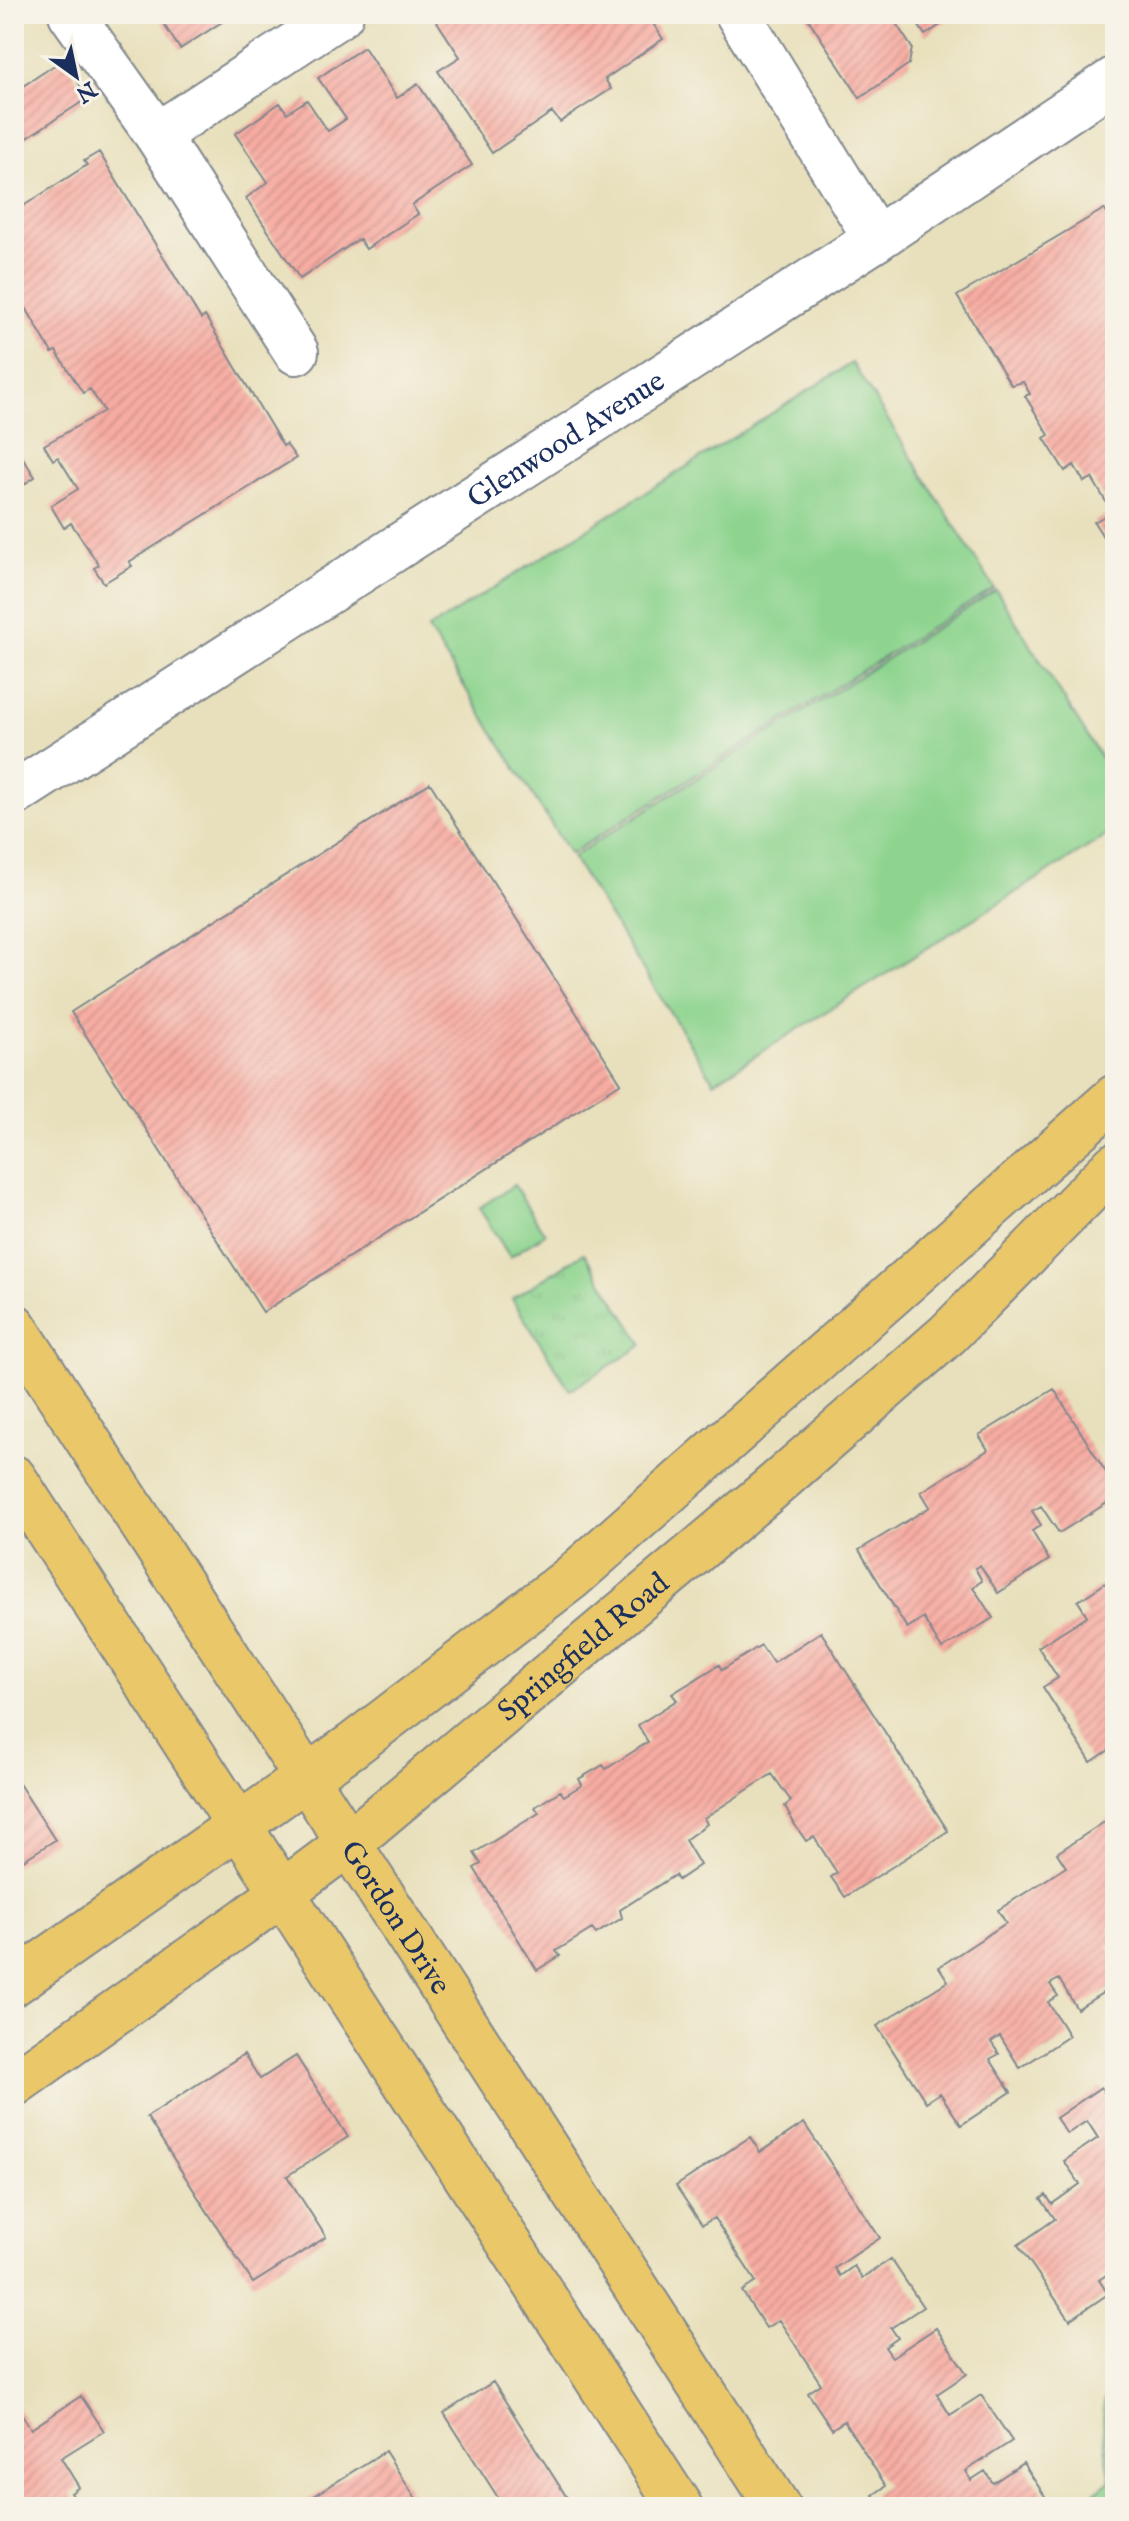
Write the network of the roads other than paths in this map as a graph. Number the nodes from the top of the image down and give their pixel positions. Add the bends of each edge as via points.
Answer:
1 (71, 14) edge
2 (341, 14) edge
3 (738, 14) edge
4 (1115, 79) edge
5 (157, 135) junction
6 (876, 239) junction
7 (296, 352) dead end
8 (14, 794) edge
9 (1115, 1097) edge
10 (1115, 1165) edge
11 (14, 1326) edge
12 (14, 1478) edge
13 (307, 1776) junction
14 (242, 1825) junction
15 (350, 1842) junction
16 (284, 1892) junction
17 (14, 1983) edge
18 (14, 2084) edge
19 (680, 2507) edge
20 (778, 2507) edge

1 - 5 street
2 - 5 street
3 - 6 street
4 - 6 street, Glenwood Avenue
5 - 7 street
6 - 8 street, Glenwood Avenue
9 - 13 main road, Springfield Road via 571,1578
10 - 15 main road, Springfield Road via 948,1334
11 - 13 main road, Gordon Drive
12 - 14 main road
13 - 14 main road, Springfield Road
13 - 15 main road, Gordon Drive
14 - 16 main road
14 - 17 main road, Springfield Road
15 - 16 main road, Springfield Road
15 - 20 main road, Gordon Drive
16 - 18 main road, Springfield Road
16 - 19 main road

